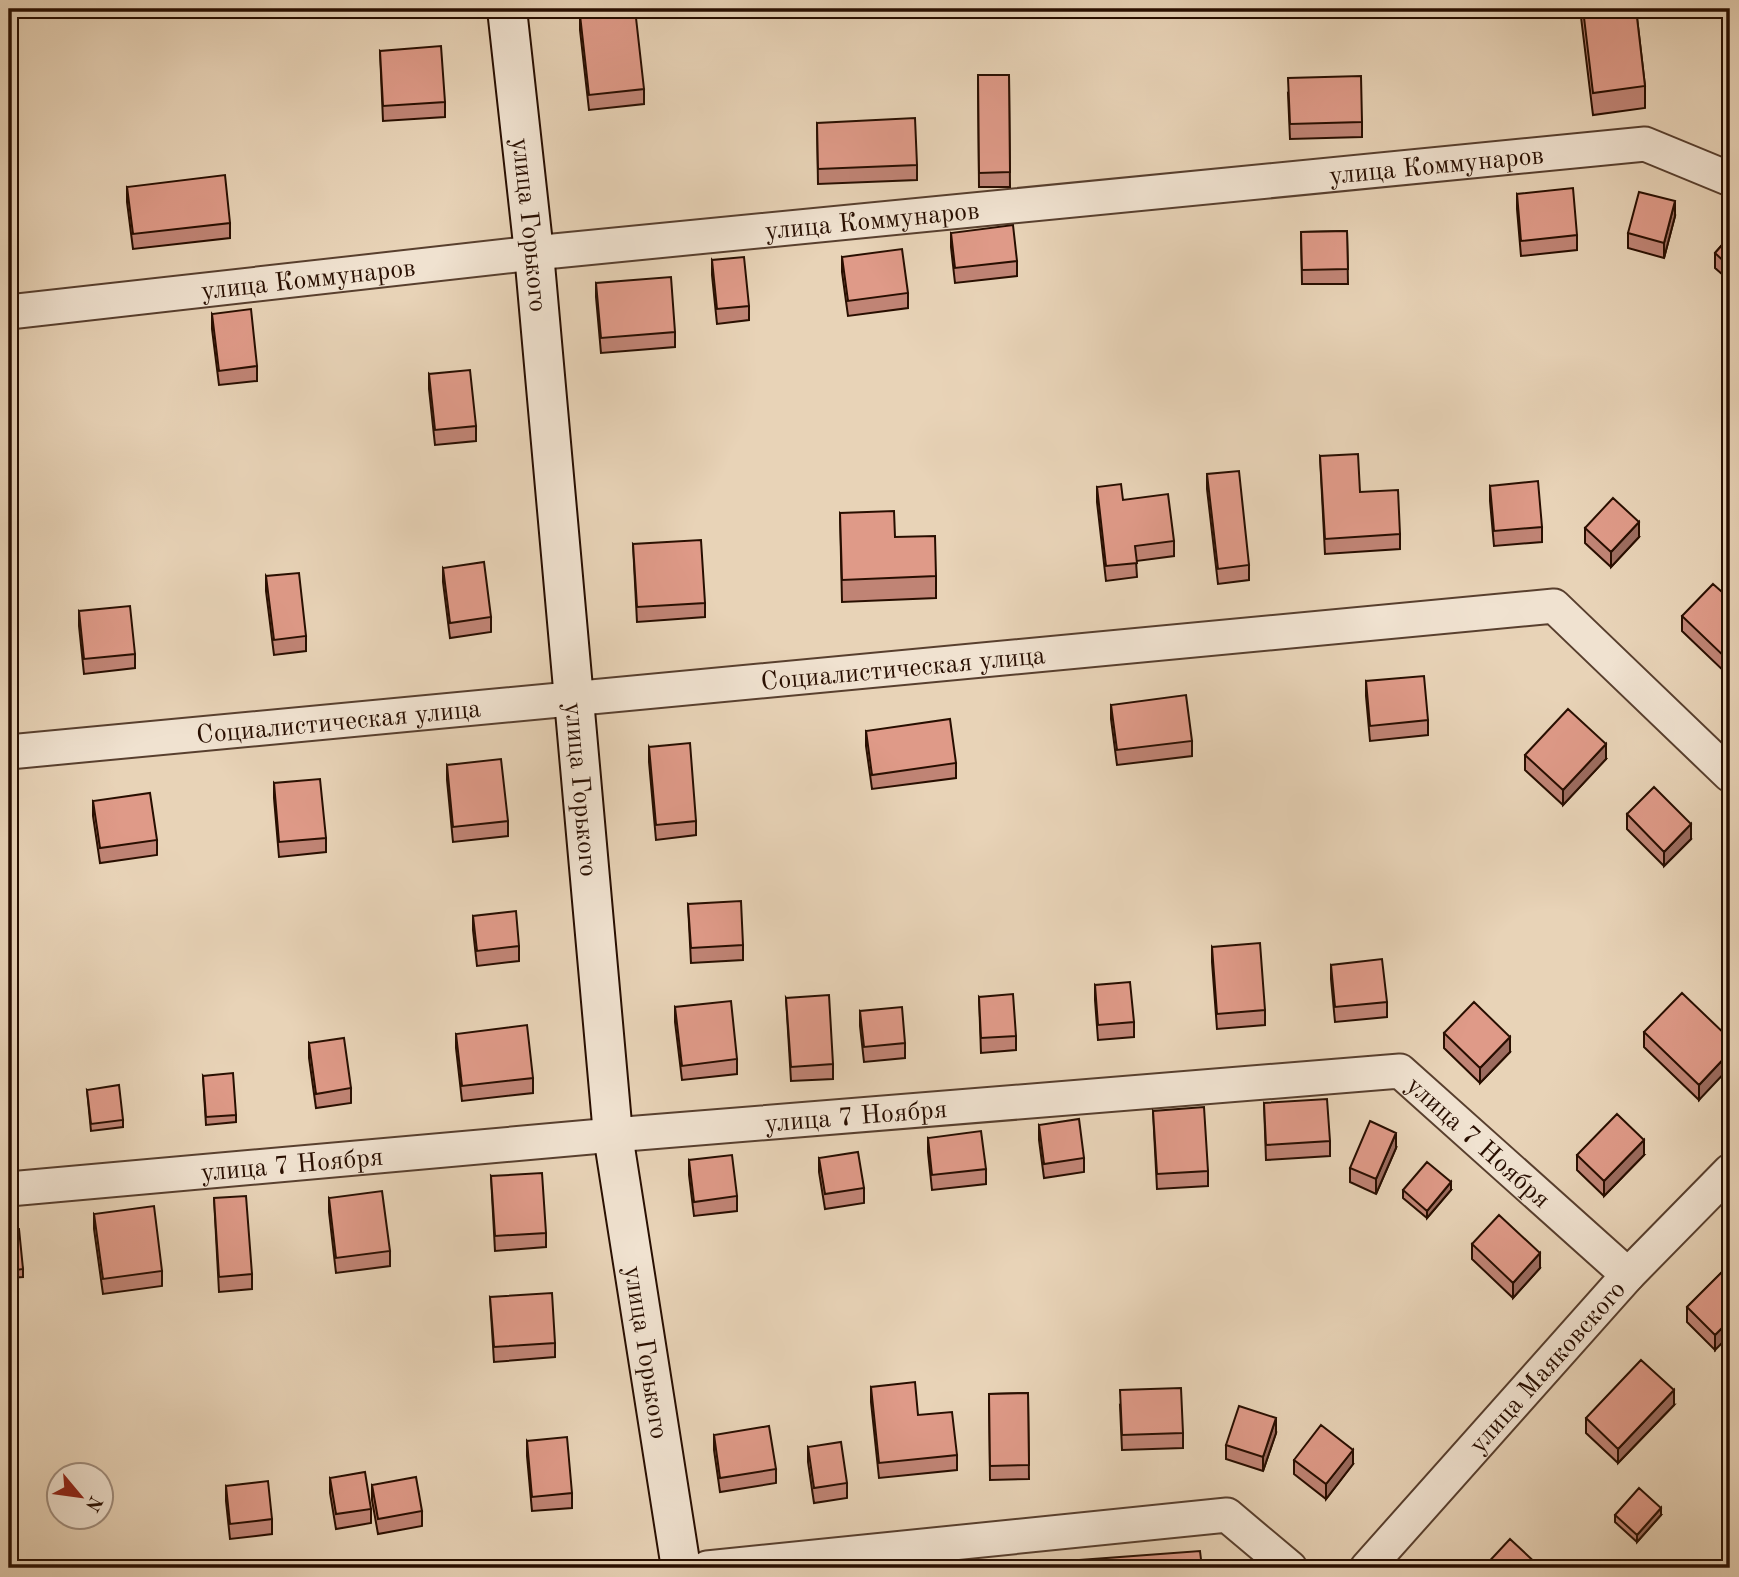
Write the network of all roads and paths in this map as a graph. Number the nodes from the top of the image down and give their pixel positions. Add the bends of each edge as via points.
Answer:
1 (507, 9) edge
2 (1730, 179) edge
3 (534, 253) junction
4 (9, 312) edge
5 (574, 699) junction
6 (9, 752) edge
7 (1730, 775) edge
8 (613, 1135) junction
9 (1730, 1171) edge
10 (9, 1189) edge
11 (1628, 1275) junction
12 (681, 1568) edge
13 (707, 1568) edge
14 (1290, 1568) edge
15 (1367, 1568) edge

1 - 3 street, улица Горького
2 - 3 street, улица Коммунаров via 1645,144
3 - 4 street, улица Коммунаров
3 - 5 street, улица Горького
5 - 6 street, Социалистическая улица
5 - 7 street, Социалистическая улица via 1554,606
5 - 8 street, улица Горького
8 - 10 street, улица 7 Ноября
8 - 11 street, улица 7 Ноября via 1400,1071
8 - 12 street, улица Горького
9 - 11 street, улица Маяковского
11 - 15 street, улица Маяковского
13 - 14 street via 1227,1515

